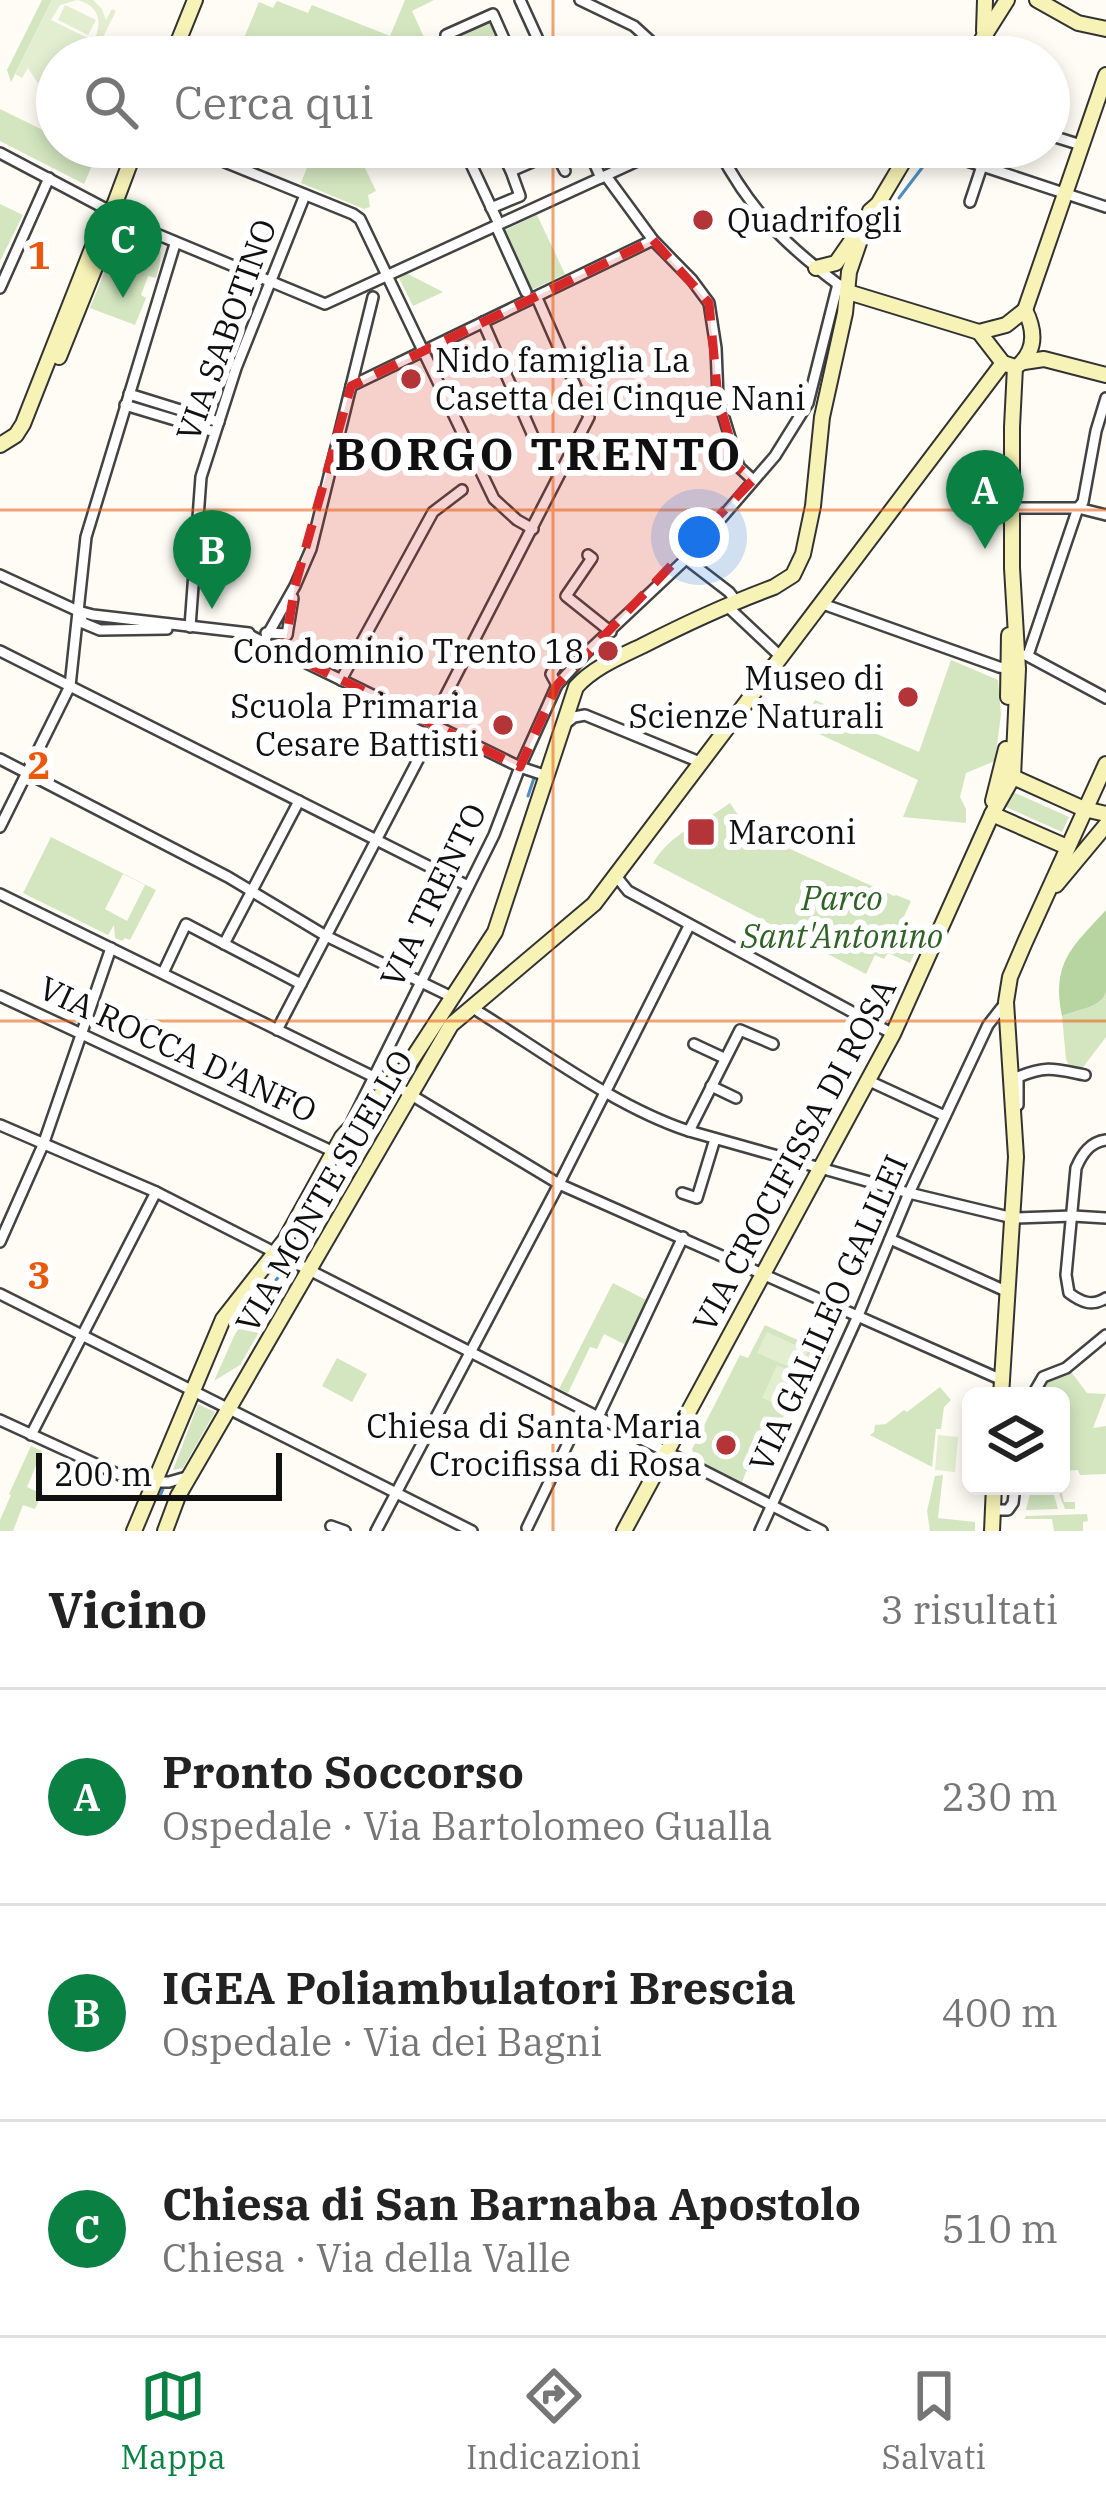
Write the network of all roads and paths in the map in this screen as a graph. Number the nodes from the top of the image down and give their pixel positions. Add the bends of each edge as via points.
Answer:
1 (195, 0) edge
2 (520, 0) edge
3 (580, 0) edge
4 (985, 0) edge
5 (1006, 0) edge
6 (1037, 0) edge
7 (1050, 0) edge
8 (1060, 14) junction
9 (1106, 29) edge
10 (984, 35) joint
11 (180, 36) edge
12 (446, 36) edge
13 (503, 36) edge
14 (536, 36) edge
15 (645, 36) edge
16 (1106, 75) edge
17 (1102, 103) edge
18 (1070, 142) edge
19 (1081, 145) junction
20 (0, 154) edge
21 (128, 168) edge
22 (239, 168) edge
23 (473, 168) edge
24 (510, 168) edge
25 (517, 168) edge
26 (563, 168) edge
27 (598, 168) edge
28 (622, 168) edge
29 (730, 168) edge
30 (899, 168) edge
31 (981, 168) edge
32 (988, 168) edge
33 (511, 171) junction
34 (565, 171) dead end
35 (603, 177) junction
36 (49, 178) junction
37 (1064, 192) junction
38 (305, 195) junction
39 (970, 202) dead end
40 (878, 204) junction
41 (1106, 207) edge
42 (491, 208) junction
43 (112, 211) junction
44 (864, 223) junction
45 (497, 225) junction
46 (653, 240) junction
47 (175, 244) junction
48 (816, 268) junction
49 (388, 276) junction
50 (271, 282) junction
51 (0, 289) edge
52 (848, 291) junction
53 (531, 295) junction
54 (373, 297) dead end
55 (1025, 310) junction
56 (484, 322) junction
57 (979, 332) junction
58 (422, 350) junction
59 (1014, 364) junction
60 (1106, 374) edge
61 (351, 386) junction
62 (819, 388) junction
63 (1106, 398) edge
64 (127, 399) junction
65 (217, 427) junction
66 (0, 445) edge
67 (536, 445) dead end
68 (0, 456) edge
69 (753, 481) junction
70 (462, 490) dead end
71 (1012, 508) junction
72 (1078, 508) junction
73 (1106, 515) edge
74 (533, 530) junction
75 (591, 556) dead end
76 (686, 559) junction
77 (4, 577) edge
78 (296, 586) junction
79 (0, 595) edge
80 (731, 603) junction
81 (820, 603) junction
82 (78, 611) junction
83 (190, 628) junction
84 (610, 632) junction
85 (286, 634) junction
86 (267, 637) junction
87 (0, 651) edge
88 (284, 652) junction
89 (780, 656) junction
90 (1016, 660) junction
91 (557, 665) dead end
92 (341, 680) junction
93 (557, 685) junction
94 (70, 686) junction
95 (1106, 698) edge
96 (431, 724) junction
97 (564, 724) junction
98 (419, 758) dead end
99 (0, 759) edge
100 (1005, 761) junction
101 (702, 763) junction
102 (1106, 764) edge
103 (520, 767) junction
104 (27, 773) junction
105 (547, 776) junction
106 (1013, 777) junction
107 (299, 801) junction
108 (993, 807) junction
109 (1084, 809) junction
110 (1106, 814) edge
111 (1106, 825) edge
112 (0, 827) edge
113 (375, 840) junction
114 (1067, 847) junction
115 (1067, 870) junction
116 (616, 876) junction
117 (468, 886) junction
118 (251, 891) junction
119 (0, 894) edge
120 (1047, 896) junction
121 (688, 926) junction
122 (326, 936) junction
123 (224, 944) junction
124 (111, 948) junction
125 (483, 951) junction
126 (163, 973) junction
127 (1014, 973) junction
128 (421, 981) junction
129 (301, 984) junction
130 (0, 996) edge
131 (1006, 1001) junction
132 (473, 1006) junction
133 (451, 1011) junction
134 (988, 1025) junction
135 (1006, 1027) junction
136 (278, 1030) junction
137 (81, 1033) junction
138 (893, 1034) junction
139 (694, 1044) dead end
140 (773, 1044) dead end
141 (1010, 1050) junction
142 (724, 1058) junction
143 (1085, 1075) dead end
144 (374, 1078) junction
145 (867, 1080) junction
146 (711, 1086) junction
147 (388, 1089) junction
148 (605, 1090) junction
149 (411, 1094) junction
150 (736, 1098) dead end
151 (1014, 1105) junction
152 (945, 1117) junction
153 (0, 1125) edge
154 (350, 1126) junction
155 (689, 1132) junction
156 (715, 1139) junction
157 (1106, 1140) edge
158 (43, 1144) junction
159 (334, 1152) junction
160 (818, 1168) junction
161 (559, 1184) junction
162 (156, 1192) junction
163 (682, 1193) dead end
164 (909, 1193) junction
165 (0, 1208) edge
166 (13, 1213) junction
167 (1073, 1216) junction
168 (1013, 1218) junction
169 (1106, 1218) edge
170 (683, 1238) junction
171 (890, 1239) junction
172 (0, 1242) edge
173 (276, 1253) junction
174 (310, 1270) junction
175 (761, 1273) junction
176 (1008, 1292) junction
177 (0, 1294) edge
178 (1106, 1298) edge
179 (857, 1318) junction
180 (82, 1335) junction
181 (1106, 1335) edge
182 (470, 1352) junction
183 (999, 1387) edge
184 (1001, 1387) edge
185 (1037, 1387) edge
186 (191, 1390) junction
187 (230, 1409) junction
188 (584, 1410) junction
189 (598, 1418) junction
190 (0, 1420) edge
191 (31, 1435) junction
192 (665, 1452) junction
193 (191, 1476) junction
194 (153, 1484) junction
195 (397, 1493) junction
196 (994, 1495) edge
197 (1014, 1495) edge
198 (772, 1504) junction
199 (993, 1510) junction
200 (331, 1526) dead end
201 (527, 1528) edge
202 (134, 1531) edge
203 (165, 1531) edge
204 (344, 1531) edge
205 (376, 1531) edge
206 (472, 1531) edge
207 (624, 1531) edge
208 (760, 1531) edge
209 (822, 1531) edge
210 (992, 1531) edge

1 - 11 main road
2 - 14 street
3 - 15 street
4 - 10 main road
5 - 10 main road
6 - 8 main road
7 - 8 main road
8 - 9 main road
12 - 13 street via 493,14
16 - 17 main road
17 - 19 main road
18 - 19 street
19 - 37 main road
20 - 36 street
21 - 43 main road
22 - 38 street
23 - 42 street
24 - 33 street
25 - 33 street
26 - 34 street
27 - 35 street
28 - 35 street
29 - 48 street via 759,215
30 - 40 main road
31 - 39 street
32 - 37 street
33 - 42 street via 520,196
35 - 45 street
35 - 46 street
36 - 43 street
36 - 51 street
37 - 41 street
37 - 55 main road
38 - 49 street via 361,219
38 - 50 street, VIA SABOTINO
40 - 44 main road
40 - 52 main road
42 - 45 street
43 - 47 street
43 - 66 main road via 22,424
43 - 68 main road via 31,427
44 - 48 main road via 836,263
44 - 52 main road
45 - 49 street
45 - 53 street
46 - 53 street
46 - 69 street via 709,303 718,398 737,462
47 - 50 street
47 - 64 street
48 - 52 street
49 - 50 street via 325,304
49 - 58 street
50 - 65 street, VIA SABOTINO
52 - 57 main road
52 - 62 main road
53 - 56 street
53 - 74 street via 590,417
54 - 61 street
55 - 57 main road
55 - 59 main road via 1034,341
56 - 58 street
56 - 67 street
57 - 59 main road
58 - 61 street
58 - 74 street via 494,499
59 - 60 main road via 1043,358
59 - 71 main road
59 - 81 main road, VIA MONTE SUELLO via 994,375
61 - 78 street
62 - 69 street, VIA TRENTO
62 - 80 main road via 813,506 798,569
63 - 72 street
64 - 65 street
64 - 82 street via 86,536
65 - 83 street, VIA SABOTINO via 201,477
69 - 76 street, VIA TRENTO
70 - 92 street via 433,512
71 - 72 street
71 - 90 main road
72 - 73 street
72 - 90 street
74 - 96 street
75 - 84 street via 566,596
76 - 80 street via 729,592
76 - 84 street, VIA TRENTO
77 - 79 street
77 - 82 street
78 - 85 street
78 - 86 street
80 - 89 street
80 - 97 main road via 588,676
81 - 89 main road, VIA MONTE SUELLO
81 - 90 street
82 - 83 street
82 - 94 street
83 - 86 street
84 - 93 street, VIA TRENTO
85 - 86 street
85 - 88 street
86 - 88 street
87 - 94 street
88 - 92 street
89 - 101 main road, VIA MONTE SUELLO
90 - 95 street
90 - 100 main road
90 - 106 main road
91 - 93 street, VIA TRENTO
92 - 96 street
93 - 103 street, VIA TRENTO
94 - 104 street
94 - 107 street
96 - 103 street
97 - 101 street via 585,715
97 - 105 main road
98 - 113 street
99 - 104 street
100 - 106 main road
100 - 108 main road
101 - 116 main road, VIA MONTE SUELLO
102 - 109 main road
103 - 105 street
103 - 117 street, VIA TRENTO
104 - 112 street
104 - 118 street
105 - 125 main road
106 - 108 main road
106 - 109 main road
107 - 113 street
107 - 118 street
108 - 114 main road
108 - 138 main road, VIA CROCIFISSA DI ROSA
109 - 110 main road
109 - 114 main road
111 - 115 main road
113 - 117 street
113 - 122 street
114 - 115 main road via 1074,852
114 - 120 main road
115 - 120 main road
116 - 121 street via 628,892
116 - 132 main road, VIA MONTE SUELLO
117 - 128 street, VIA TRENTO
118 - 122 street
118 - 123 street
119 - 124 street
120 - 127 main road
121 - 138 street
121 - 148 street
122 - 128 street
122 - 129 street
123 - 126 street via 186,924
123 - 129 street
124 - 126 street
124 - 137 street
125 - 132 main road
125 - 133 main road
126 - 136 street
127 - 131 main road
127 - 141 main road
128 - 133 street
128 - 144 street, VIA TRENTO
129 - 136 street
130 - 137 street, VIA ROCCA D'ANFO
131 - 134 street, VIA GALILEO GALILEI
131 - 135 main road
132 - 133 main road, VIA MONTE SUELLO
132 - 148 street
133 - 147 main road, VIA MONTE SUELLO
133 - 149 main road, VIA MONTE SUELLO
134 - 135 street
134 - 152 street, VIA GALILEO GALILEI
135 - 141 main road
136 - 144 street
137 - 158 street
137 - 159 street, VIA ROCCA D'ANFO
138 - 145 main road, VIA CROCIFISSA DI ROSA
139 - 142 street
140 - 142 street via 740,1030
141 - 151 main road
142 - 146 street
143 - 151 street via 1060,1068 1018,1078
144 - 154 street, VIA TRENTO
145 - 152 street
145 - 160 main road, VIA CROCIFISSA DI ROSA
146 - 150 street
146 - 155 street
147 - 149 street
147 - 154 main road, VIA TRENTO
148 - 155 street
148 - 161 street
149 - 161 street
149 - 174 main road, VIA MONTE SUELLO
151 - 168 main road
152 - 164 street, VIA GALILEO GALILEI
153 - 158 street
154 - 159 main road, VIA TRENTO
155 - 156 street
156 - 160 street
156 - 163 street via 697,1198
157 - 167 street via 1081,1156
158 - 162 street
158 - 166 street
159 - 173 main road, VIA TRENTO
160 - 164 street
160 - 175 main road, VIA CROCIFISSA DI ROSA
161 - 170 street
161 - 182 street
162 - 173 street
162 - 180 street
164 - 168 street
164 - 171 street, VIA GALILEO GALILEI
165 - 166 street
166 - 172 street
167 - 168 street
167 - 169 street
167 - 178 street via 1069,1293 1090,1304
168 - 176 main road
170 - 175 street
170 - 189 street
171 - 176 street
171 - 179 street, VIA GALILEO GALILEI
173 - 174 street
173 - 186 main road, VIA TRENTO via 223,1319
174 - 182 street
174 - 187 main road, VIA MONTE SUELLO
175 - 179 street
175 - 192 main road, VIA CROCIFISSA DI ROSA
176 - 184 main road
177 - 180 street
179 - 183 street
179 - 198 street, VIA GALILEO GALILEI
180 - 186 street
180 - 191 street
181 - 185 street
182 - 188 street
182 - 195 street
186 - 187 street
186 - 194 main road, VIA TRENTO
187 - 193 main road, VIA MONTE SUELLO
187 - 195 street
188 - 189 street
188 - 201 street
189 - 192 street
190 - 191 street
191 - 194 street
192 - 198 street
192 - 207 main road, VIA CROCIFISSA DI ROSA
193 - 194 street
193 - 203 main road, VIA MONTE SUELLO
194 - 202 main road, VIA TRENTO
195 - 205 street
195 - 206 street
196 - 199 main road
197 - 199 street via 1008,1510
198 - 208 street, VIA GALILEO GALILEI
198 - 209 street
199 - 210 main road
200 - 204 street

